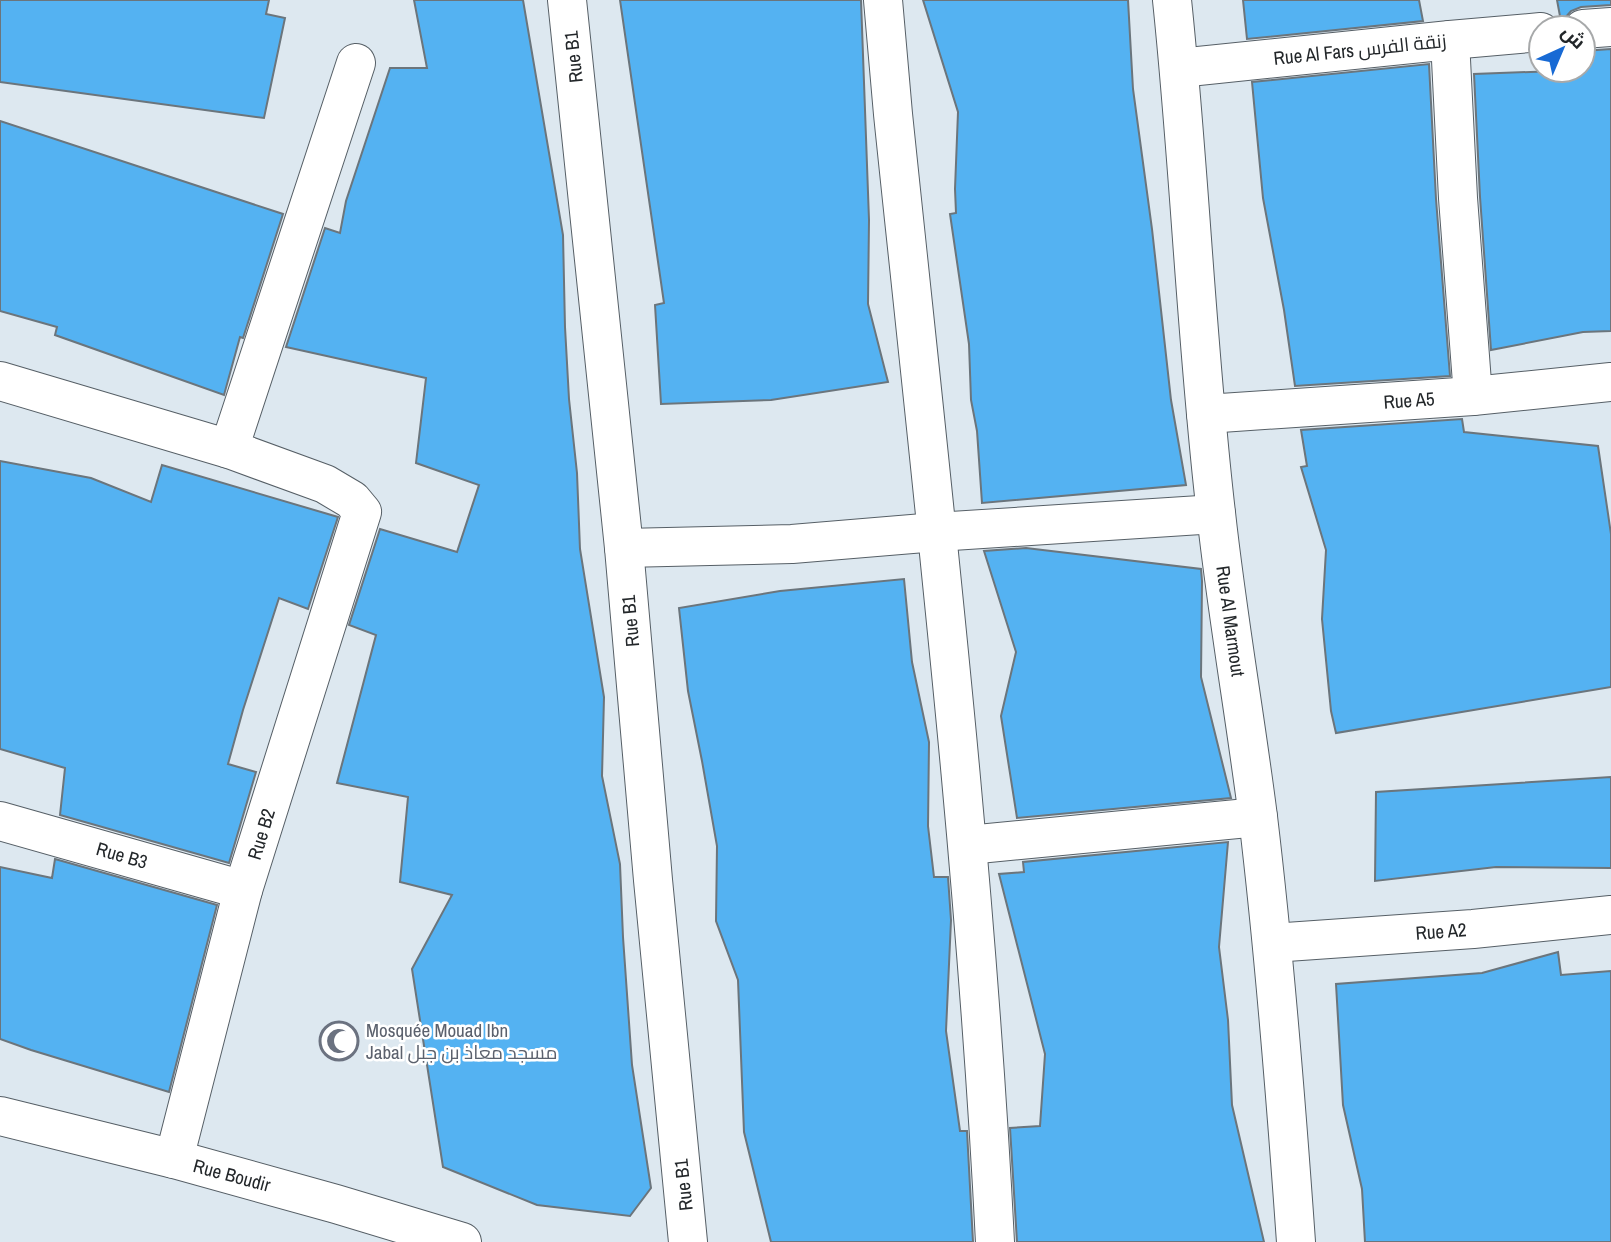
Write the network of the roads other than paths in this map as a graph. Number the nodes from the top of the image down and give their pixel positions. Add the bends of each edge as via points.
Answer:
1 (567, 0) edge
2 (883, 0) edge
3 (1172, 0) edge
4 (1527, 34) edge
5 (1450, 40) junction
6 (356, 63) dead end
7 (1179, 68) junction
8 (0, 381) edge
9 (1611, 382) edge
10 (1473, 396) junction
11 (1206, 414) junction
12 (229, 449) junction
13 (1216, 514) junction
14 (936, 532) junction
15 (624, 548) junction
16 (1258, 817) junction
17 (0, 821) edge
18 (968, 845) junction
19 (243, 890) junction
20 (1611, 915) edge
21 (1272, 943) junction
22 (0, 1116) edge
23 (174, 1159) junction
24 (462, 1242) edge
25 (688, 1242) edge
26 (995, 1242) edge
27 (1296, 1242) edge

1 - 15 street, Rue B1
2 - 14 street
3 - 7 street, Rue Al Marmout
4 - 5 street, Rue Al Fars زنقة الفرس
5 - 7 street, Rue Al Fars زنقة الفرس
5 - 10 street
6 - 12 street
7 - 11 street, Rue Al Marmout
8 - 12 street
9 - 10 street, Rue A5
10 - 11 street, Rue A5
11 - 13 street, Rue Al Marmout
12 - 19 street, Rue B2 via 325,484 352,500 362,512
13 - 14 street
13 - 16 street, Rue Al Marmout
14 - 15 street via 792,544
14 - 18 street
15 - 25 street, Rue B1
16 - 18 street
16 - 21 street, Rue Al Marmout
17 - 19 street, Rue B3
18 - 26 street
19 - 23 street, Rue B2
20 - 21 street, Rue A2
21 - 27 street, Rue Al Marmout
22 - 23 street, Rue Boudir
23 - 24 street, Rue Boudir

